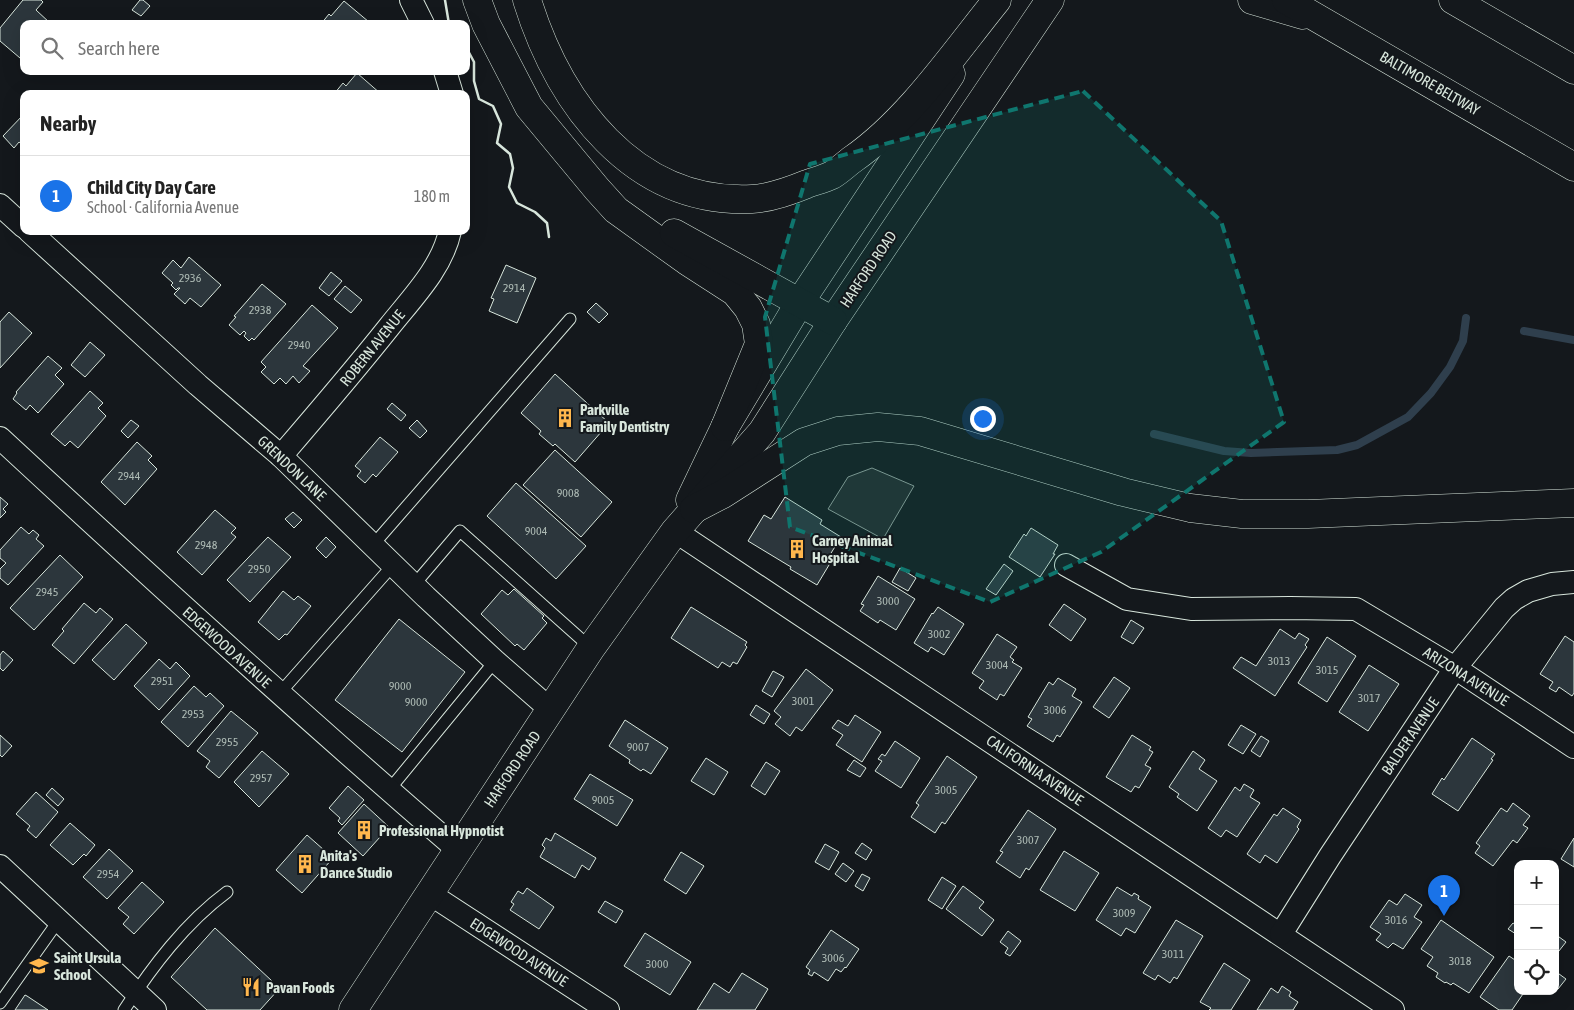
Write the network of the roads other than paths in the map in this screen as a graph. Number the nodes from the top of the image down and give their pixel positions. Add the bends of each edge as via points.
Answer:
1 (411, 0) edge
2 (477, 0) edge
3 (527, 0) edge
4 (998, 0) edge
5 (1050, 0) edge
6 (1252, 0) edge
7 (1286, 0) edge
8 (1453, 0) edge
9 (1320, 19) junction
10 (421, 20) edge
11 (1574, 70) edge
12 (446, 75) edge
13 (451, 90) edge
14 (1574, 167) edge
15 (597, 189) junction
16 (0, 205) edge
17 (20, 223) edge
18 (33, 235) edge
19 (449, 235) edge
20 (800, 302) junction
21 (570, 319) dead end
22 (833, 321) junction
23 (725, 427) junction
24 (0, 438) edge
25 (281, 456) junction
26 (1574, 503) edge
27 (694, 509) junction
28 (675, 530) junction
29 (373, 545) junction
30 (393, 565) junction
31 (1066, 565) dead end
32 (1574, 582) edge
33 (414, 585) junction
34 (591, 648) junction
35 (495, 661) junction
36 (1455, 668) junction
37 (279, 694) junction
38 (552, 710) junction
39 (1574, 747) edge
40 (389, 790) junction
41 (458, 850) junction
42 (0, 866) edge
43 (227, 892) dead end
44 (430, 894) junction
45 (59, 920) junction
46 (1281, 934) junction
47 (129, 1001) edge
48 (0, 1003) edge
49 (155, 1010) edge
50 (353, 1010) edge
51 (608, 1010) edge
52 (1393, 1010) edge

1 - 10 street
2 - 15 main road via 529,107
3 - 4 main road via 536,28 580,109 628,160 681,190 713,197 753,199 788,192 832,175 872,146 909,108
4 - 20 main road, HARFORD ROAD
5 - 22 main road, HARFORD ROAD
6 - 9 main road
7 - 9 main road, BALTIMORE BELTWAY
8 - 11 main road
9 - 14 main road, BALTIMORE BELTWAY
12 - 13 street
15 - 20 main road
15 - 23 main road via 616,210 735,292 748,308 756,324 759,344
16 - 17 street
18 - 25 street, GRENDON LANE
19 - 25 street, ROBERN AVENUE via 431,275
20 - 22 main road
20 - 23 main road, HARFORD ROAD
21 - 29 lane
22 - 27 main road, HARFORD ROAD via 762,432
23 - 28 main road, HARFORD ROAD
24 - 37 street, EDGEWOOD AVENUE
25 - 29 street, GRENDON LANE
26 - 27 main road via 1242,514 1190,508 1123,492 920,430 878,427 838,431 804,442
27 - 28 main road, HARFORD ROAD
28 - 34 main road, HARFORD ROAD
28 - 46 street, CALIFORNIA AVENUE
29 - 30 street, GRENDON LANE
30 - 33 street, GRENDON LANE
30 - 37 lane
31 - 36 street, ARIZONA AVENUE via 1127,599 1191,609 1356,609
32 - 36 street, BALDER AVENUE via 1552,584 1514,599
33 - 34 lane via 460,531
33 - 35 street, GRENDON LANE
34 - 38 main road, HARFORD ROAD
35 - 38 street, GRENDON LANE
35 - 40 lane
36 - 39 street, ARIZONA AVENUE
36 - 46 street, BALDER AVENUE
37 - 40 street, EDGEWOOD AVENUE
38 - 41 main road, HARFORD ROAD
40 - 41 street, EDGEWOOD AVENUE
41 - 44 main road, HARFORD ROAD
42 - 45 street
43 - 47 lane via 211,904 155,964
44 - 50 main road, HARFORD ROAD
44 - 51 street, EDGEWOOD AVENUE
45 - 47 street
45 - 48 lane
46 - 52 street, CALIFORNIA AVENUE
47 - 49 street

